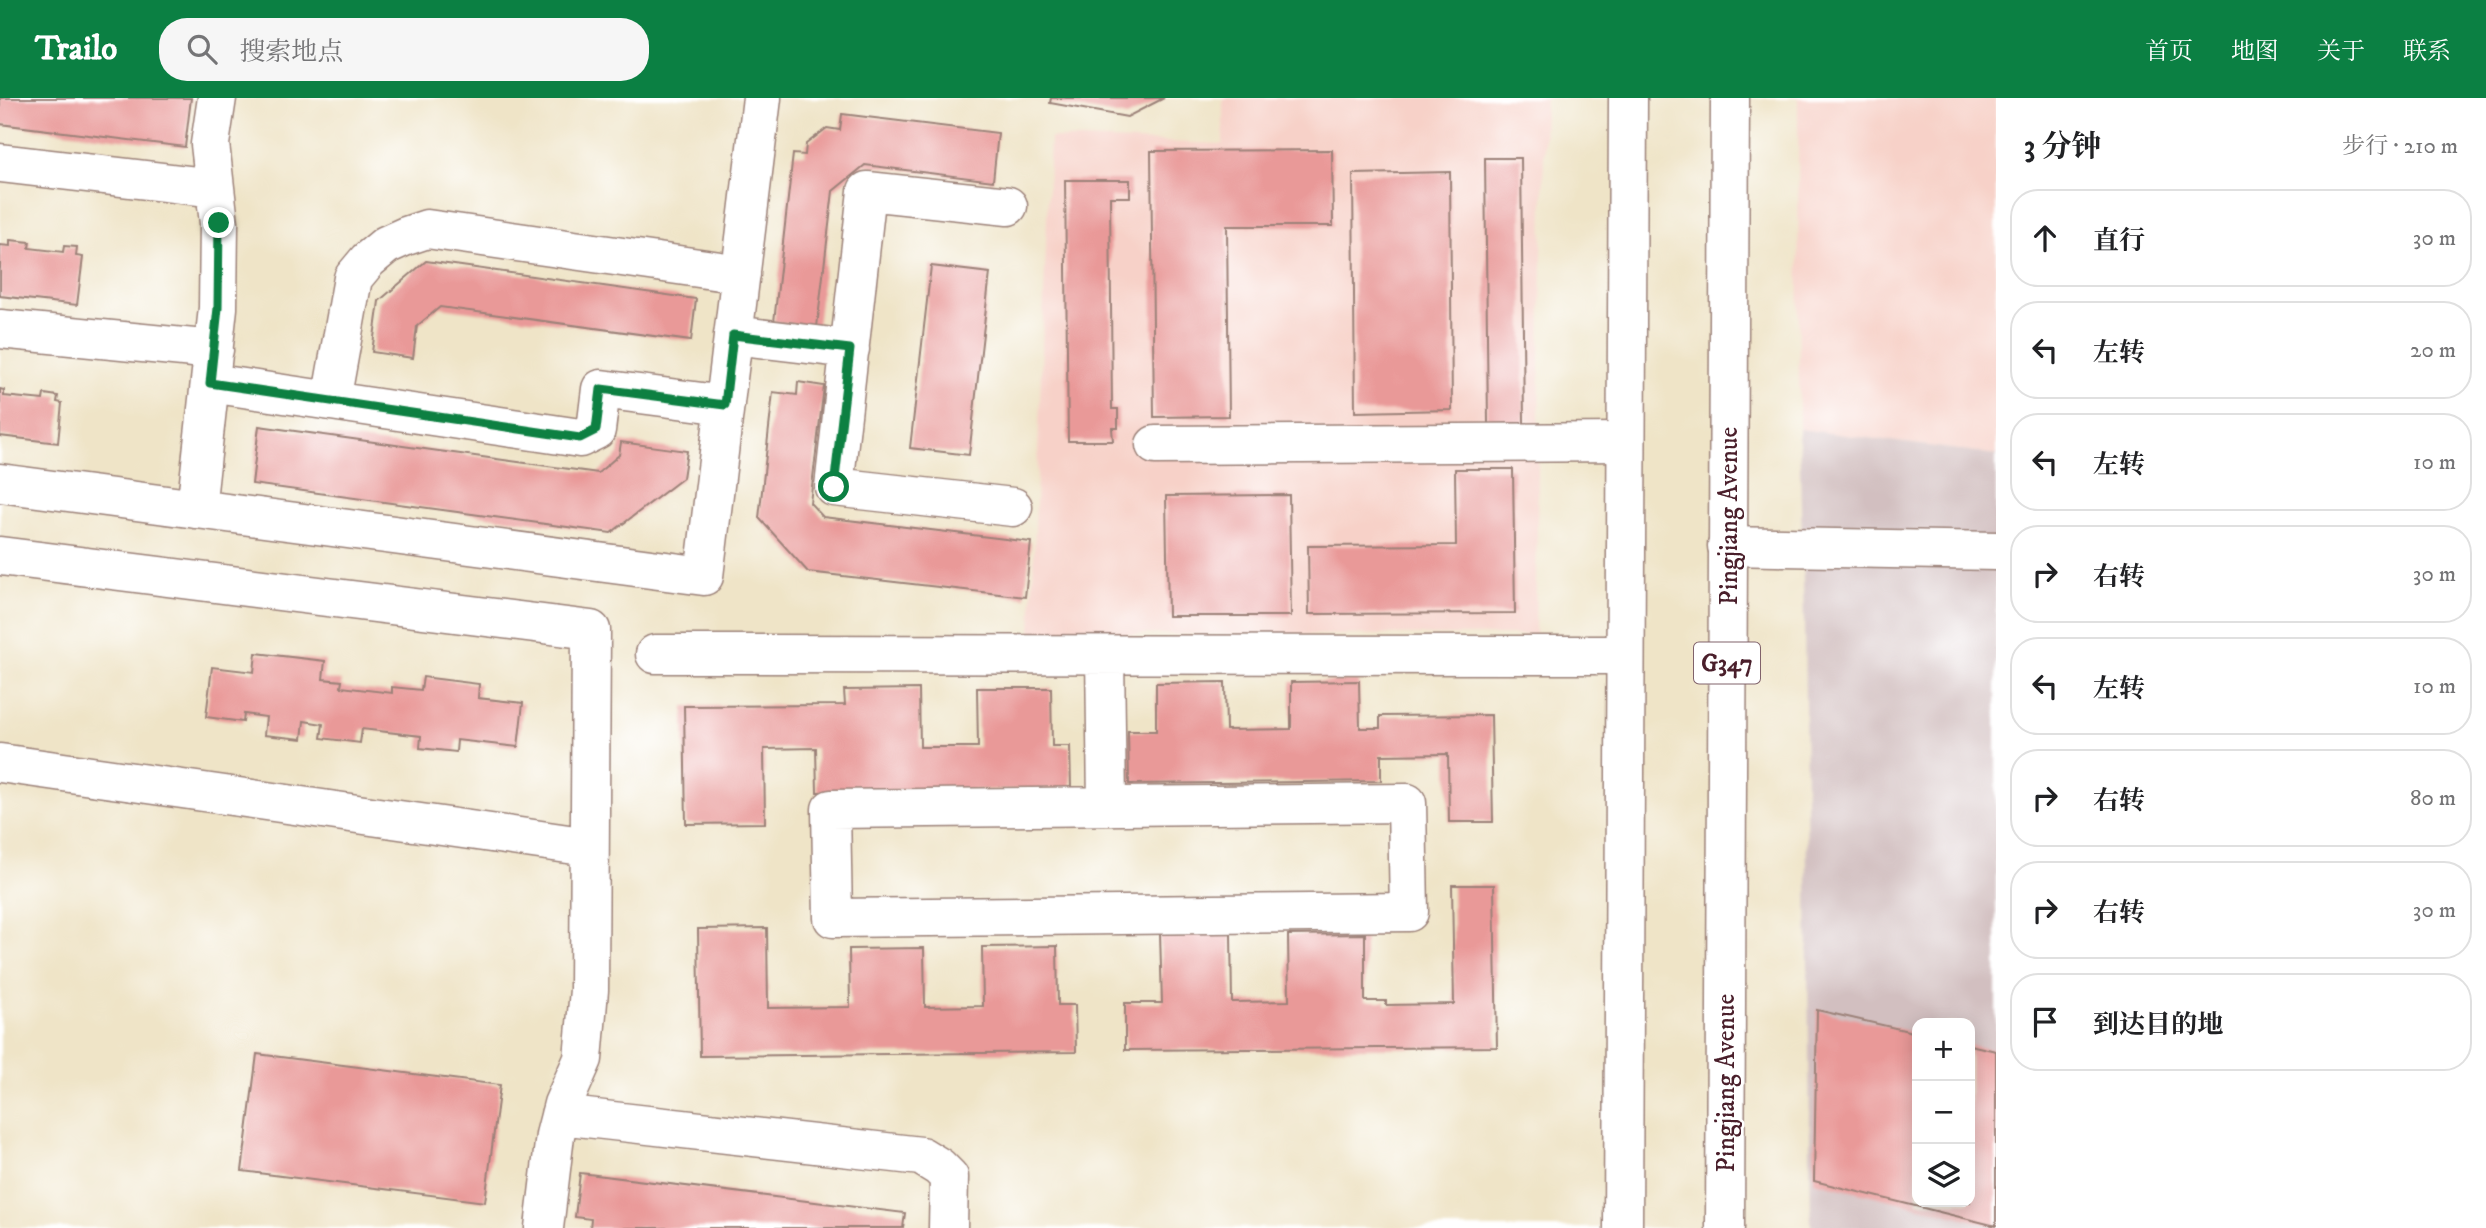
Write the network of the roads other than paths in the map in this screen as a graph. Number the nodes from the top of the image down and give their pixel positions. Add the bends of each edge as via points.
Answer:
1 (216, 98) edge
2 (762, 98) edge
3 (1628, 98) edge
4 (1730, 98) edge
5 (0, 163) edge
6 (215, 188) junction
7 (1008, 206) dead end
8 (741, 274) junction
9 (0, 329) edge
10 (733, 335) junction
11 (850, 349) junction
12 (212, 366) junction
13 (331, 401) junction
14 (725, 405) junction
15 (1626, 442) junction
16 (1156, 445) dead end
17 (0, 483) edge
18 (1013, 508) dead end
19 (197, 509) junction
20 (1727, 546) junction
21 (1996, 551) edge
22 (0, 556) edge
23 (655, 654) dead end
24 (1105, 655) junction
25 (1625, 655) junction
26 (0, 763) edge
27 (1108, 806) junction
28 (589, 848) junction
29 (560, 1115) junction
30 (544, 1228) edge
31 (948, 1228) edge
32 (1623, 1228) edge
33 (1725, 1228) edge

1 - 6 main road via 210,144
2 - 8 main road
3 - 15 main road
4 - 20 main road, Pingjiang Avenue / G347
5 - 6 main road
6 - 12 main road via 218,296
7 - 11 main road via 867,191
8 - 10 main road
8 - 13 main road via 427,229 386,245 354,278
9 - 12 main road
10 - 11 main road
10 - 14 main road
11 - 18 main road via 834,487
12 - 13 main road
12 - 19 main road
13 - 14 main road via 580,438 596,430 601,389
14 - 19 main road via 704,576
15 - 16 main road
15 - 25 main road
17 - 19 main road
20 - 21 main road
20 - 33 main road, Pingjiang Avenue / G347
22 - 28 main road via 591,630
23 - 24 main road
24 - 25 main road
24 - 27 main road
25 - 32 main road
26 - 28 main road
27 - 27 main road via 1407,803 1409,912 833,918 831,809
28 - 29 main road via 589,990 583,1059
29 - 30 main road
29 - 31 main road via 921,1156 949,1177

